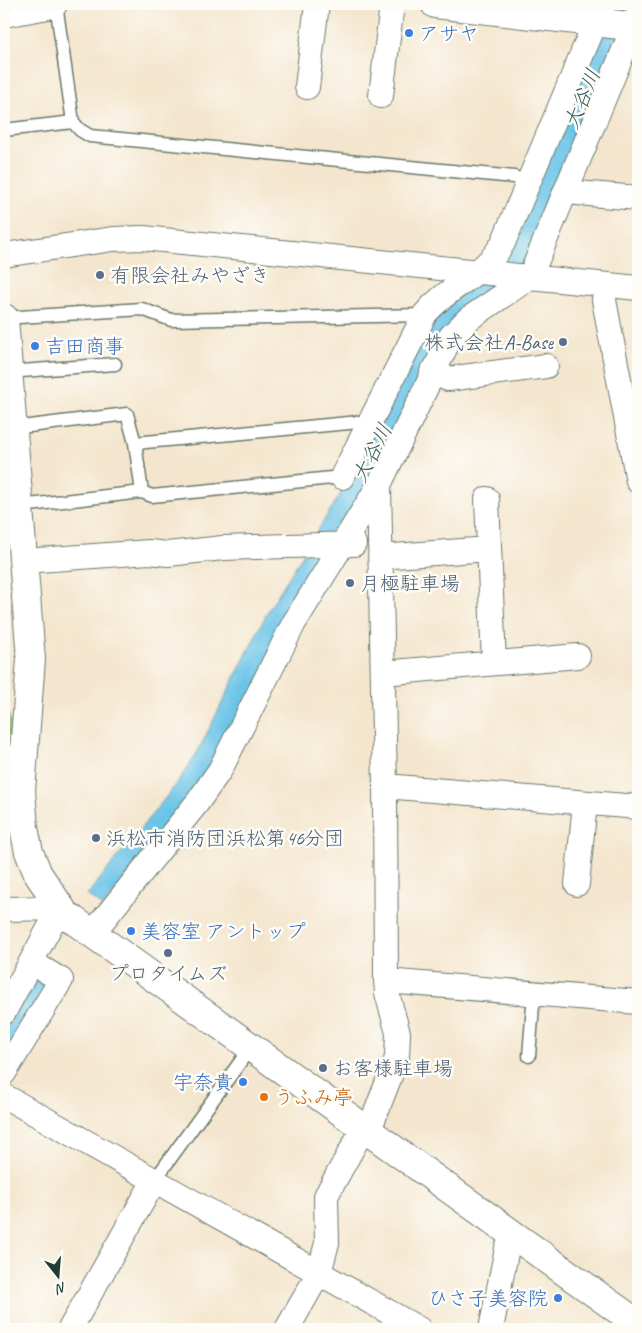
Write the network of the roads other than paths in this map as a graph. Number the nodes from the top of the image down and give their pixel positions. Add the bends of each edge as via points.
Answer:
1 (54, 4) edge
2 (317, 4) edge
3 (392, 4) edge
4 (435, 4) edge
5 (464, 6) edge
6 (4, 13) edge
7 (619, 21) edge
8 (307, 87) dead end
9 (381, 96) dead end
10 (72, 122) junction
11 (4, 130) edge
12 (528, 182) junction
13 (565, 192) junction
14 (638, 198) edge
15 (4, 255) edge
16 (483, 271) junction
17 (523, 277) junction
18 (606, 285) junction
19 (638, 288) edge
20 (424, 314) junction
21 (4, 318) edge
22 (115, 364) dead end
23 (546, 366) dead end
24 (8, 372) junction
25 (432, 372) junction
26 (370, 421) junction
27 (13, 428) junction
28 (135, 443) junction
29 (342, 477) joint
30 (638, 482) edge
31 (378, 485) junction
32 (142, 492) junction
33 (487, 500) dead end
34 (20, 506) junction
35 (338, 544) junction
36 (489, 548) junction
37 (380, 550) junction
38 (25, 561) junction
39 (578, 656) dead end
40 (494, 663) junction
41 (383, 673) junction
42 (385, 786) junction
43 (585, 803) junction
44 (638, 808) edge
45 (577, 884) dead end
46 (60, 908) junction
47 (4, 909) edge
48 (92, 934) junction
49 (31, 962) junction
50 (386, 981) junction
51 (534, 993) junction
52 (638, 1002) edge
53 (4, 1012) edge
54 (251, 1047) junction
55 (529, 1056) dead end
56 (4, 1073) edge
57 (4, 1096) edge
58 (365, 1129) junction
59 (154, 1181) junction
60 (515, 1236) junction
61 (318, 1273) junction
62 (638, 1324) edge
63 (70, 1329) edge
64 (287, 1329) edge
65 (419, 1329) edge
66 (491, 1329) edge

1 - 6 street
1 - 10 lane
2 - 8 street
3 - 9 street
4 - 5 street
5 - 7 street
7 - 12 street
7 - 13 street
10 - 11 lane
10 - 12 lane via 90,136 102,138 514,177
12 - 16 street via 500,248
13 - 14 street
13 - 17 street
15 - 16 street via 113,239 143,238
16 - 17 street
16 - 20 street via 444,294
17 - 18 street
17 - 25 street via 458,327
18 - 19 street
18 - 30 street via 604,300
20 - 21 lane via 170,320 142,309
20 - 26 street
21 - 24 street
22 - 24 lane
23 - 25 street via 448,379
24 - 27 street
25 - 31 street
26 - 28 lane
26 - 29 street
27 - 28 lane via 126,414
27 - 34 street
28 - 32 lane
29 - 32 lane via 152,496
31 - 35 street
31 - 37 street
32 - 34 lane
33 - 36 street
34 - 38 street
35 - 37 street
35 - 38 street
35 - 48 street via 216,776
36 - 37 street
36 - 40 street
37 - 41 street
38 - 46 street via 31,659 22,785 24,828 38,874
39 - 40 street
40 - 41 street
41 - 42 street
42 - 43 street
42 - 50 street
43 - 44 street
43 - 45 street
46 - 47 street
46 - 48 street
46 - 49 street
48 - 54 street
49 - 53 street
49 - 56 street via 61,980
50 - 51 street
50 - 58 street via 399,1045 373,1120
51 - 52 street
51 - 55 lane
54 - 58 street
54 - 59 lane
57 - 59 street
58 - 60 street
58 - 61 street via 326,1196 327,1243
59 - 61 street
59 - 63 street
60 - 62 street
60 - 66 street via 507,1248
61 - 64 street
61 - 65 street

